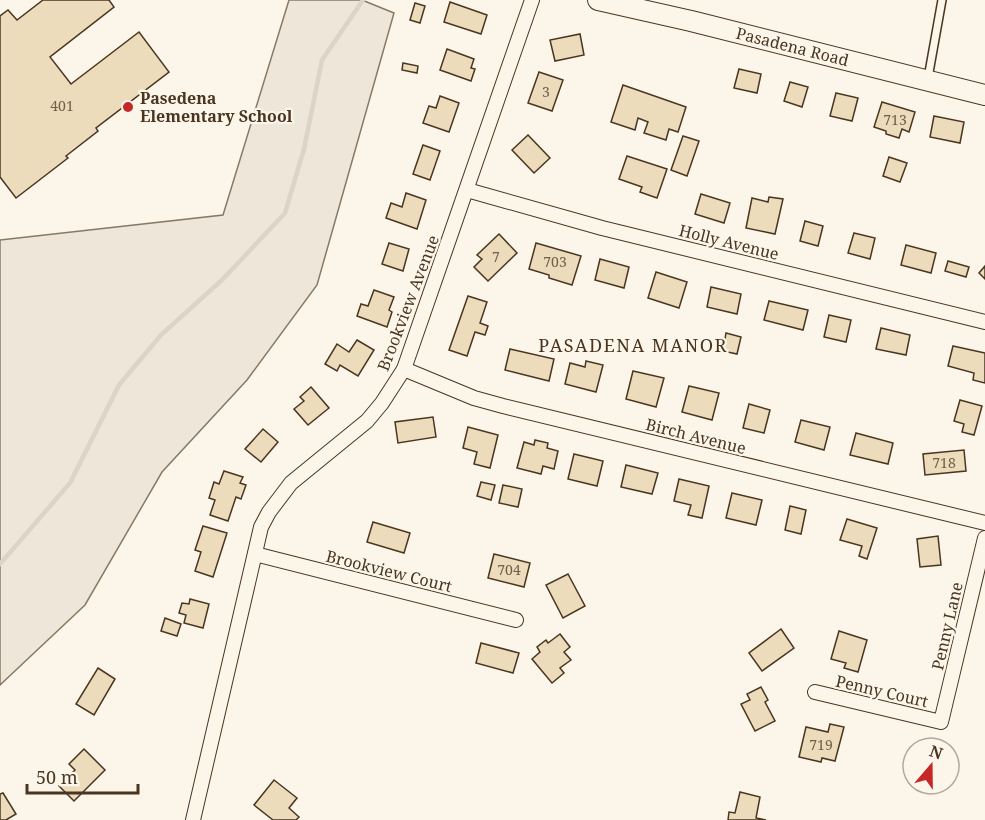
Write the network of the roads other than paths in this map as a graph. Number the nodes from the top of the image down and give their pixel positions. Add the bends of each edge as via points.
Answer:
1 (532, 0) edge
2 (598, 0) edge
3 (942, 0) edge
4 (927, 81) junction
5 (985, 95) edge
6 (467, 190) junction
7 (985, 322) edge
8 (404, 369) junction
9 (985, 523) edge
10 (985, 538) edge
11 (255, 554) junction
12 (981, 573) edge
13 (516, 620) dead end
14 (815, 692) dead end
15 (941, 722) joint
16 (193, 820) edge

1 - 6 street, Brookview Avenue
2 - 4 main road, Pasadena Road
3 - 4 lane
4 - 5 main road, Pasadena Road
6 - 7 street, Holly Avenue via 603,228
6 - 8 street, Brookview Avenue
8 - 9 street, Birch Avenue via 503,406
8 - 11 street, Brookview Avenue via 366,421 291,483 278,499 261,527
10 - 12 street, Penny Lane
11 - 13 street, Brookview Court
11 - 16 street, Brookview Avenue
12 - 15 street, Penny Lane
14 - 15 street, Penny Court

